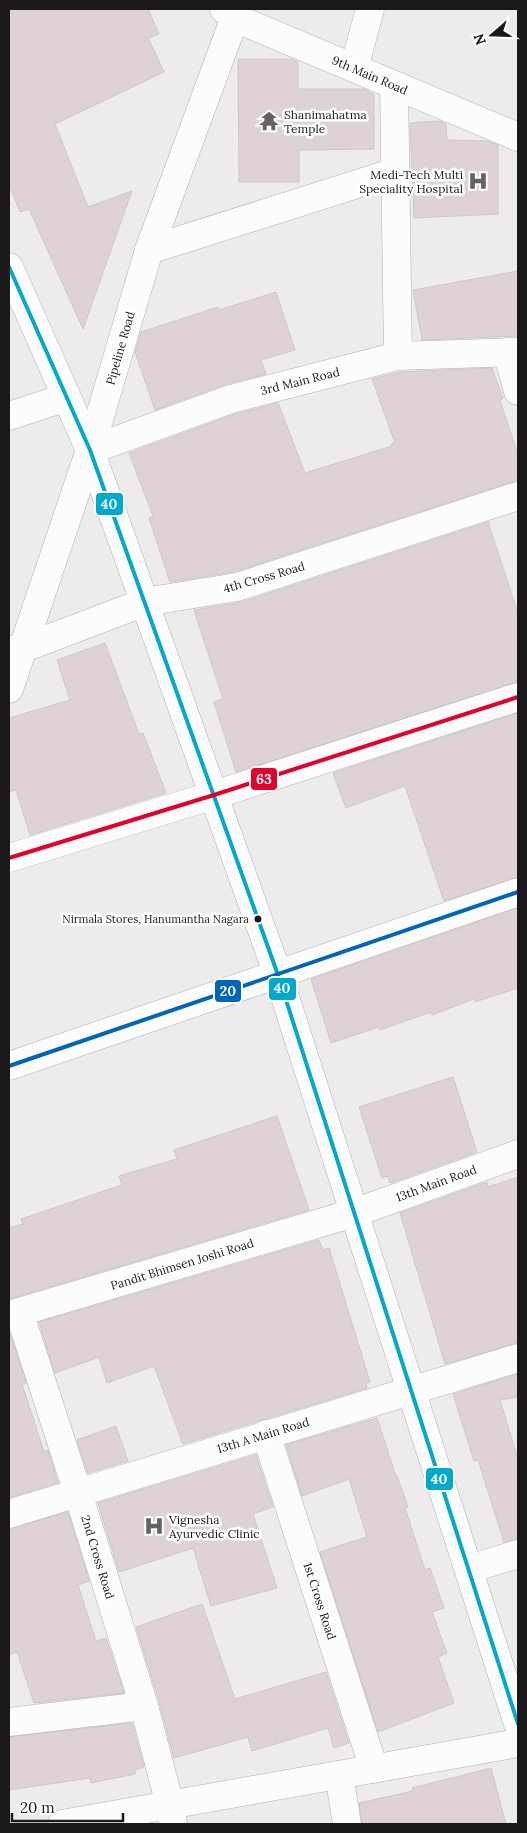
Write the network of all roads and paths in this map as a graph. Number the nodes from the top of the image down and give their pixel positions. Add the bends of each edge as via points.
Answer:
1 (370, 9) edge
2 (232, 12) edge
3 (354, 68) junction
4 (394, 85) junction
5 (518, 137) edge
6 (395, 172) junction
7 (149, 250) junction
8 (9, 267) edge
9 (513, 352) edge
10 (398, 356) junction
11 (518, 390) edge
12 (67, 397) junction
13 (9, 416) edge
14 (90, 450) junction
15 (518, 496) edge
16 (145, 602) junction
17 (16, 649) edge
18 (9, 689) edge
19 (518, 697) edge
20 (214, 795) junction
21 (9, 858) edge
22 (518, 892) edge
23 (278, 975) junction
24 (9, 1066) edge
25 (518, 1154) edge
26 (354, 1213) junction
27 (14, 1314) edge
28 (518, 1358) edge
29 (412, 1390) junction
30 (266, 1434) junction
31 (78, 1492) junction
32 (9, 1514) edge
33 (518, 1554) edge
34 (469, 1569) junction
35 (144, 1706) junction
36 (9, 1722) edge
37 (518, 1724) edge
38 (518, 1743) edge
39 (374, 1769) junction
40 (339, 1775) junction
41 (171, 1815) edge
42 (62, 1824) edge
43 (347, 1824) edge

1 - 3 street
2 - 3 street, 9th Main Road
2 - 7 street, Pipeline Road
3 - 4 street, 9th Main Road
4 - 5 street, 9th Main Road
4 - 6 street
6 - 7 street
6 - 10 street
7 - 14 street, Pipeline Road
8 - 12 street
9 - 10 street, 3rd Main Road
9 - 11 street
10 - 14 street, 3rd Main Road via 231,399
12 - 13 street
12 - 14 street
14 - 16 street
14 - 17 street, Pipeline Road
15 - 16 street, 4th Cross Road via 237,587
16 - 17 street, 4th Cross Road
16 - 20 street
17 - 18 street, Pipeline Road
19 - 20 street
20 - 21 street
20 - 23 street
22 - 23 street
23 - 24 street
23 - 26 street
25 - 26 street, 13th Main Road
26 - 27 street, Pandit Bhimsen Joshi Road
26 - 29 street
27 - 31 street, 2nd Cross Road
28 - 29 street, 13th A Main Road
29 - 30 street, 13th A Main Road
29 - 34 street
30 - 31 street, 13th A Main Road
30 - 39 street, 1st Cross Road
31 - 32 street, 13th A Main Road
31 - 35 street, 2nd Cross Road
33 - 34 street
34 - 37 street
35 - 36 street
35 - 41 street, 2nd Cross Road
38 - 39 street
39 - 40 street
40 - 41 street
40 - 43 street
41 - 42 street

